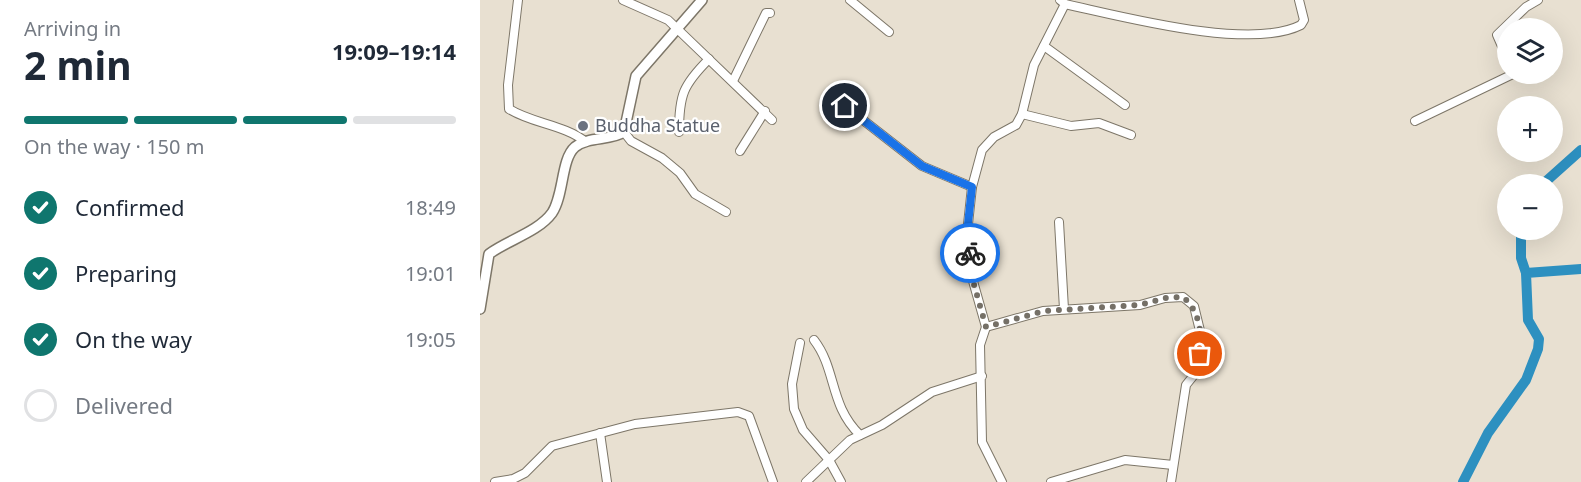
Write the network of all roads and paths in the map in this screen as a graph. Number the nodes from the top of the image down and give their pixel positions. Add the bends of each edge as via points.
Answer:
1 (518, 0) edge
2 (623, 0) edge
3 (702, 0) edge
4 (850, 0) edge
5 (1299, 0) edge
6 (1538, 0) edge
7 (1063, 2) edge
8 (770, 13) dead end
9 (1514, 18) edge
10 (678, 28) junction
11 (889, 32) dead end
12 (1044, 46) junction
13 (709, 58) junction
14 (733, 81) junction
15 (1497, 82) edge
16 (1125, 105) dead end
17 (845, 106) dead end
18 (765, 111) junction
19 (1022, 114) junction
20 (772, 120) dead end
21 (1415, 121) dead end
22 (624, 132) junction
23 (679, 132) dead end
24 (1131, 135) dead end
25 (586, 142) junction
26 (740, 152) dead end
27 (972, 187) junction
28 (726, 212) dead end
29 (1059, 222) dead end
30 (481, 304) edge
31 (1064, 309) junction
32 (986, 327) junction
33 (814, 340) dead end
34 (800, 343) dead end
35 (982, 376) junction
36 (600, 433) junction
37 (860, 435) junction
38 (829, 460) junction
39 (1172, 469) junction
40 (514, 481) edge
41 (495, 482) edge
42 (607, 482) edge
43 (774, 482) edge
44 (806, 482) edge
45 (841, 482) edge
46 (1002, 482) edge
47 (1051, 482) edge
48 (1171, 482) edge

1 - 25 street via 509,109
2 - 10 street
3 - 10 street
4 - 11 street
5 - 7 street via 1304,20 1301,25 1275,33 1196,32
6 - 9 street
7 - 12 street
8 - 14 street via 766,13
10 - 13 street
10 - 22 street via 636,76
12 - 16 street
12 - 19 street via 1034,65
13 - 14 street
13 - 23 street via 693,74 679,100
14 - 18 street
15 - 21 street
17 - 27 street via 922,166
18 - 20 street
18 - 26 street
19 - 24 street via 1071,126 1100,123
19 - 27 street via 1016,125 994,137 982,150
22 - 25 street
22 - 28 street via 631,141 680,173 695,194
25 - 30 street via 569,153 562,188 548,216 489,254
27 - 32 street via 968,224 971,274
29 - 31 street
31 - 32 street
31 - 39 street via 1140,305 1183,297 1194,306 1202,339 1198,370 1186,385
32 - 35 street via 980,345
33 - 37 street via 823,351 835,396 847,422
34 - 38 street via 792,384 794,410 803,430
35 - 37 street via 932,392
35 - 46 street via 982,442
36 - 40 street via 552,446
36 - 42 street
36 - 43 street via 635,424 738,412 749,416
37 - 38 street
38 - 44 street
38 - 45 street
39 - 47 street via 1125,460
39 - 48 street
40 - 41 street

